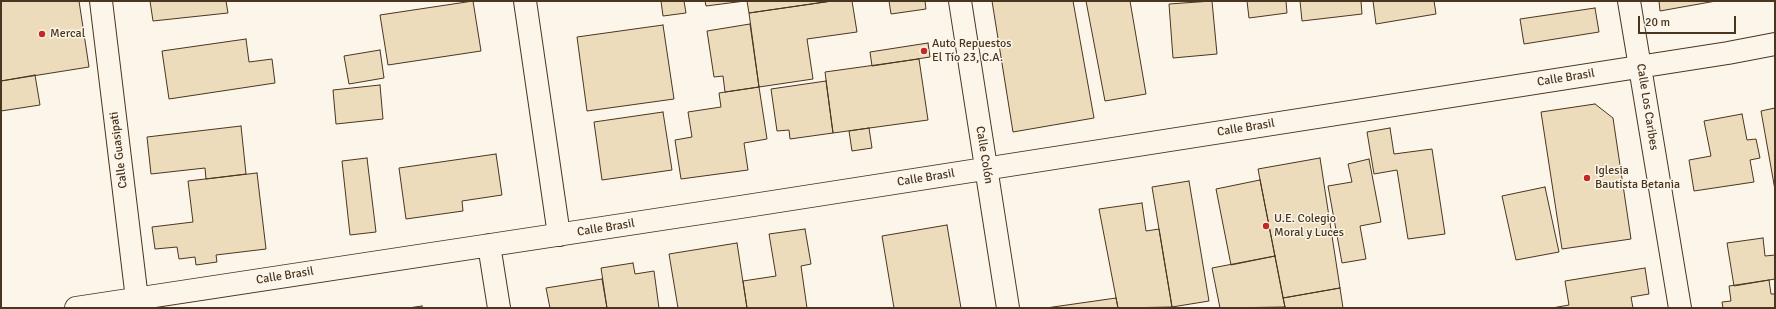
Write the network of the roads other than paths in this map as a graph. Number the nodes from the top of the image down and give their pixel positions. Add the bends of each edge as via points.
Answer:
1 (101, 1) edge
2 (525, 1) edge
3 (960, 1) edge
4 (1629, 1) edge
5 (1775, 44) edge
6 (1640, 67) junction
7 (986, 169) junction
8 (559, 235) junction
9 (489, 245) junction
10 (137, 299) junction
11 (76, 308) edge
12 (499, 308) edge
13 (1008, 308) edge
14 (1680, 308) edge

1 - 10 street, Calle Guasipati
2 - 8 street
3 - 7 street, Calle Colón
4 - 6 street, Calle Los Caribes
5 - 6 street, Calle Brasil
6 - 7 street, Calle Brasil
6 - 14 street, Calle Los Caribes
7 - 8 street, Calle Brasil
7 - 13 street, Calle Colón
8 - 9 street, Calle Brasil
9 - 10 street, Calle Brasil
9 - 12 street
10 - 11 street, Calle Brasil

